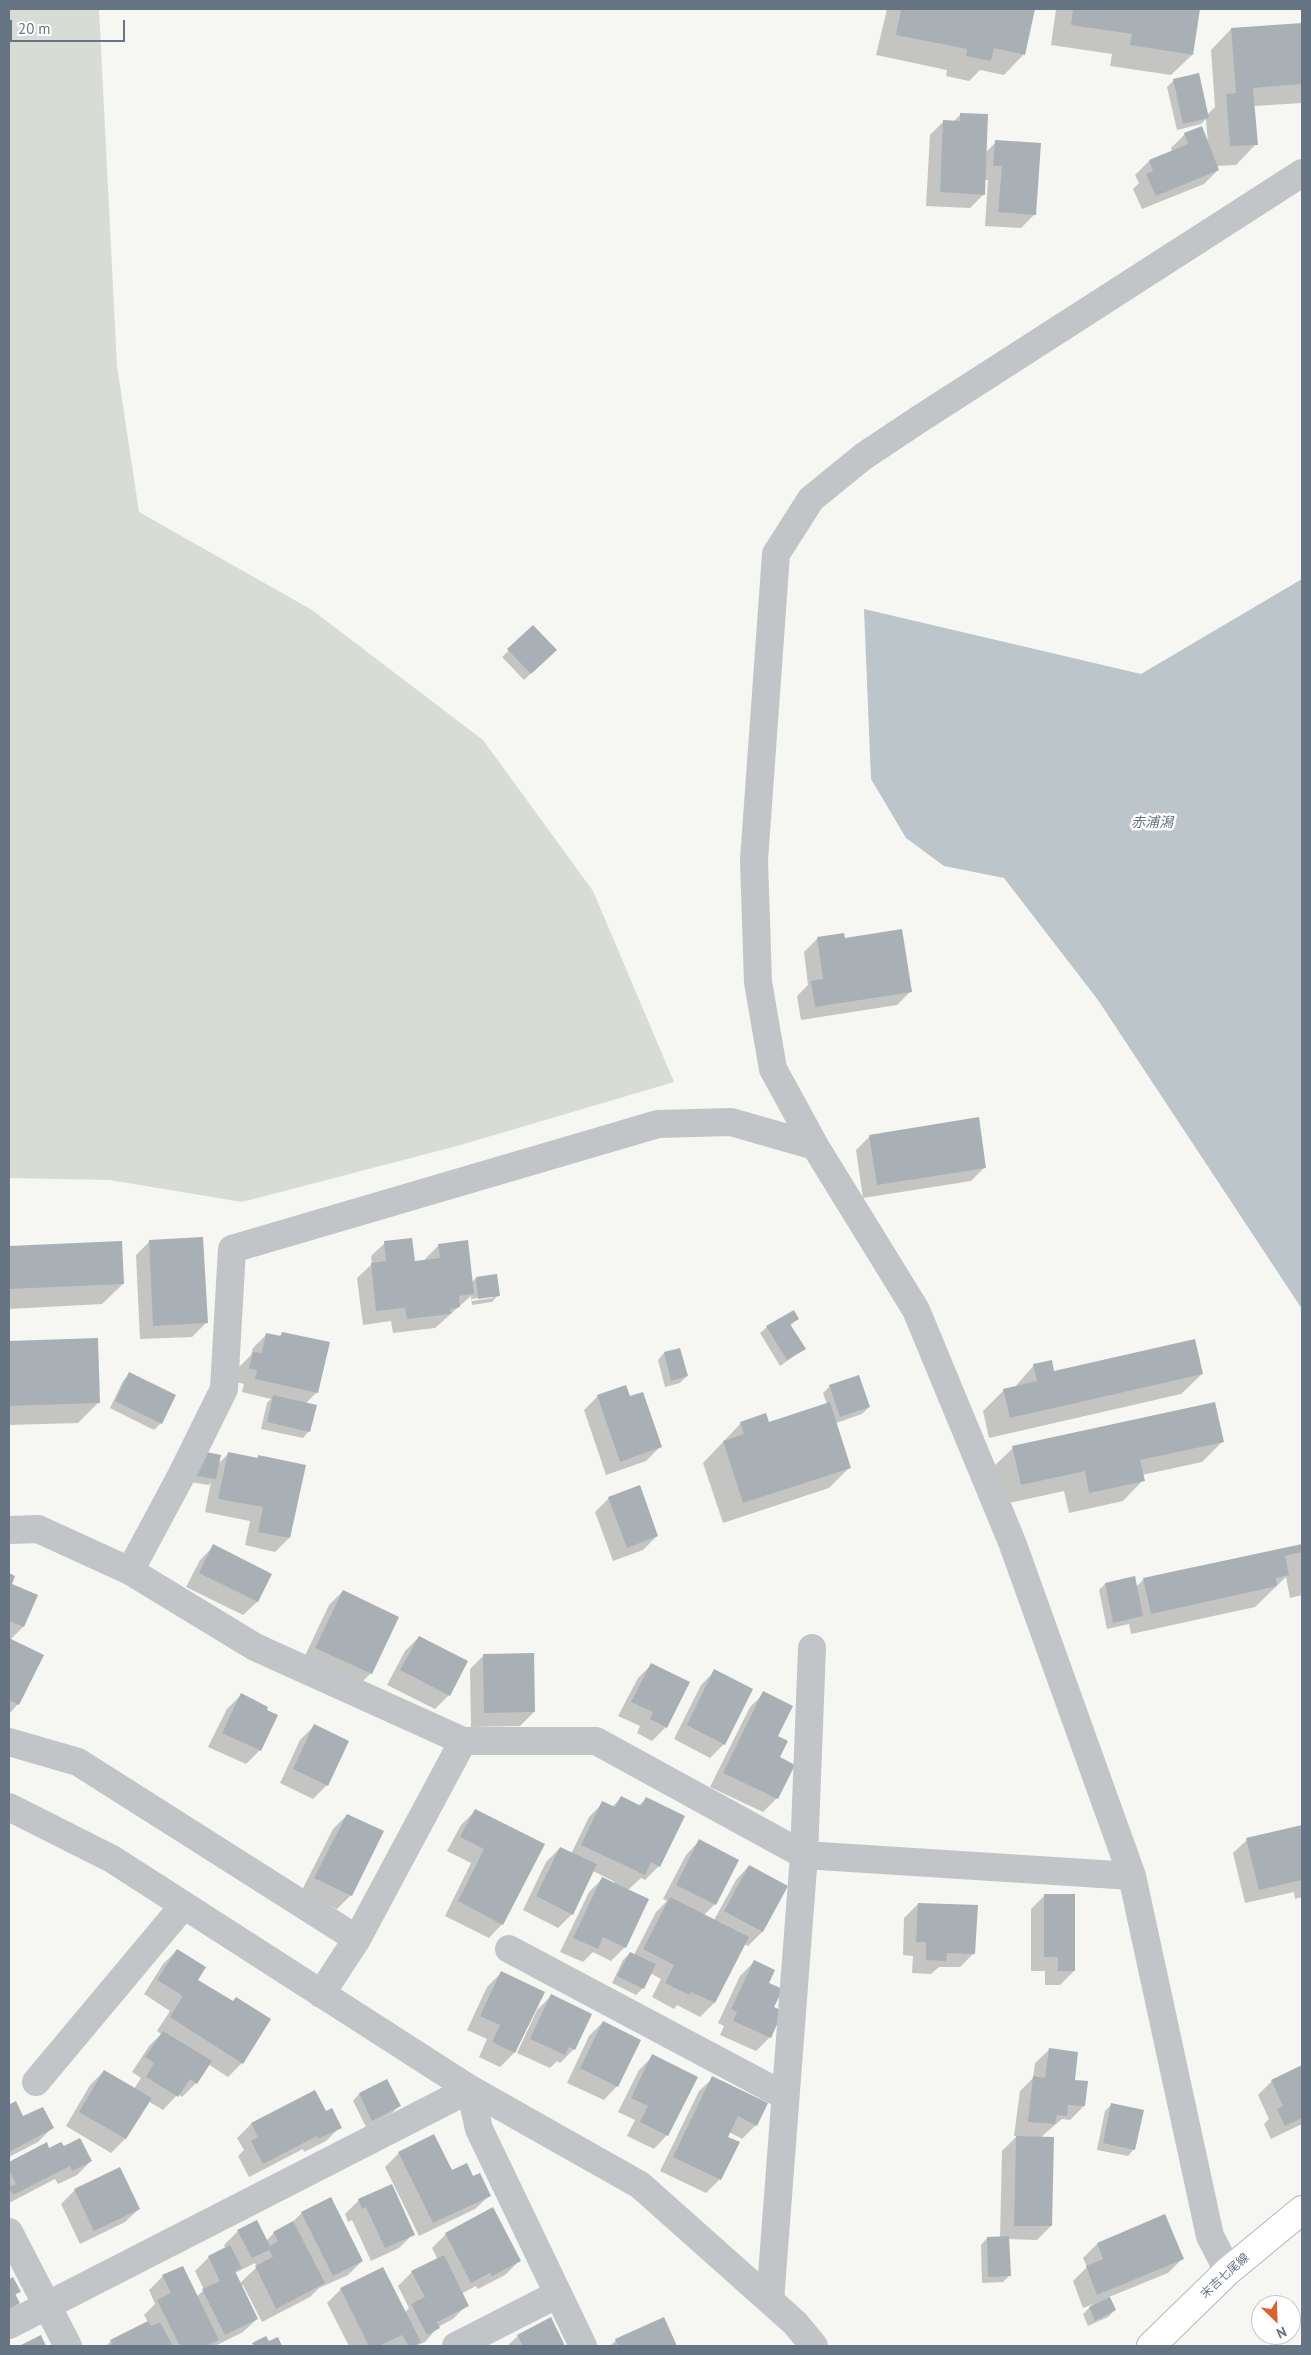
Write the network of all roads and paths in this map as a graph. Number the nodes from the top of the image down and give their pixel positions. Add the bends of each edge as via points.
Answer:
1 (1302, 173) edge
2 (816, 1146) junction
3 (9, 1530) edge
4 (130, 1571) junction
5 (812, 1648) dead end
6 (9, 1742) edge
7 (463, 1742) junction
8 (9, 1807) edge
9 (804, 1855) junction
10 (1132, 1876) junction
11 (184, 1905) junction
12 (357, 1939) junction
13 (509, 1949) dead end
14 (322, 1994) junction
15 (36, 2082) dead end
16 (470, 2089) junction
17 (785, 2096) junction
18 (1302, 2210) edge
19 (9, 2232) edge
20 (1228, 2271) junction
21 (558, 2294) junction
22 (770, 2301) junction
23 (46, 2306) junction
24 (9, 2325) edge
25 (68, 2346) edge
26 (456, 2346) edge
27 (583, 2346) edge
28 (814, 2346) edge
29 (1150, 2346) edge

1 - 2 street via 864,456 811,499 776,554 754,860 758,982 773,1069
2 - 4 street via 731,1122 658,1124 232,1249 224,1389
2 - 10 street via 916,1310 1012,1542
3 - 4 street via 38,1529
4 - 7 street via 255,1647
5 - 9 street
6 - 12 street via 78,1762
7 - 9 street via 596,1740
7 - 12 street
8 - 11 street via 112,1858
9 - 10 street
9 - 17 street
10 - 20 street via 1210,2236
11 - 14 street
11 - 15 street
12 - 14 street
13 - 17 street
14 - 16 street
16 - 21 street via 479,2129
16 - 22 street via 640,2185
16 - 23 street
17 - 22 street
18 - 20 main road, 末吉七尾線
19 - 23 street
20 - 29 main road, 末吉七尾線
21 - 26 street
21 - 27 street
22 - 28 street
23 - 24 street
23 - 25 street

